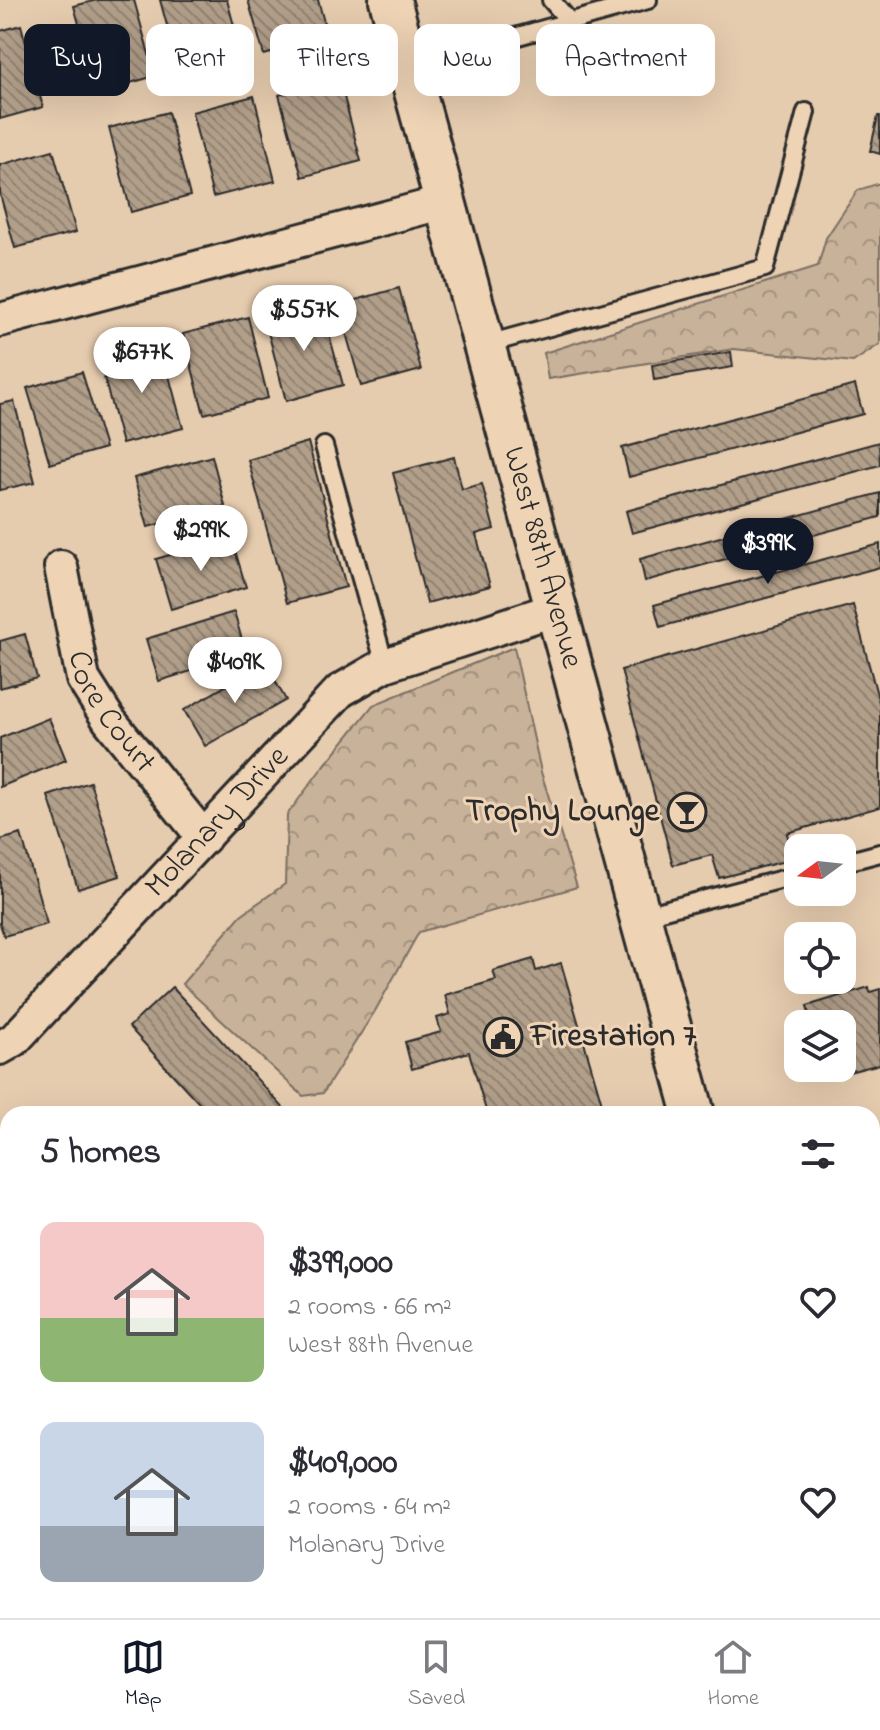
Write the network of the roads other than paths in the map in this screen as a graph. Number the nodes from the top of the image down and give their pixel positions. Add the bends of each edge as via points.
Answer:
1 (390, 0) edge
2 (551, 0) edge
3 (648, 0) edge
4 (570, 22) junction
5 (408, 67) junction
6 (806, 112) dead end
7 (445, 202) junction
8 (0, 320) edge
9 (484, 345) junction
10 (324, 446) dead end
11 (61, 567) dead end
12 (556, 609) junction
13 (385, 665) junction
14 (204, 838) junction
15 (880, 853) edge
16 (856, 859) edge
17 (784, 879) edge
18 (640, 917) junction
19 (0, 1048) edge
20 (692, 1106) edge

1 - 5 street, West 88th Avenue
2 - 4 lane
3 - 4 lane
4 - 5 lane
5 - 7 street, West 88th Avenue
6 - 9 lane via 765,268
7 - 8 street
7 - 9 street, West 88th Avenue
9 - 12 street, West 88th Avenue
10 - 13 lane
11 - 14 street, Core Court via 83,679 109,720
12 - 13 street, Molanary Drive
12 - 18 street, West 88th Avenue
13 - 14 street, Molanary Drive via 340,691
14 - 19 street, Molanary Drive via 14,1040
15 - 16 lane
17 - 18 lane
18 - 20 street, West 88th Avenue

